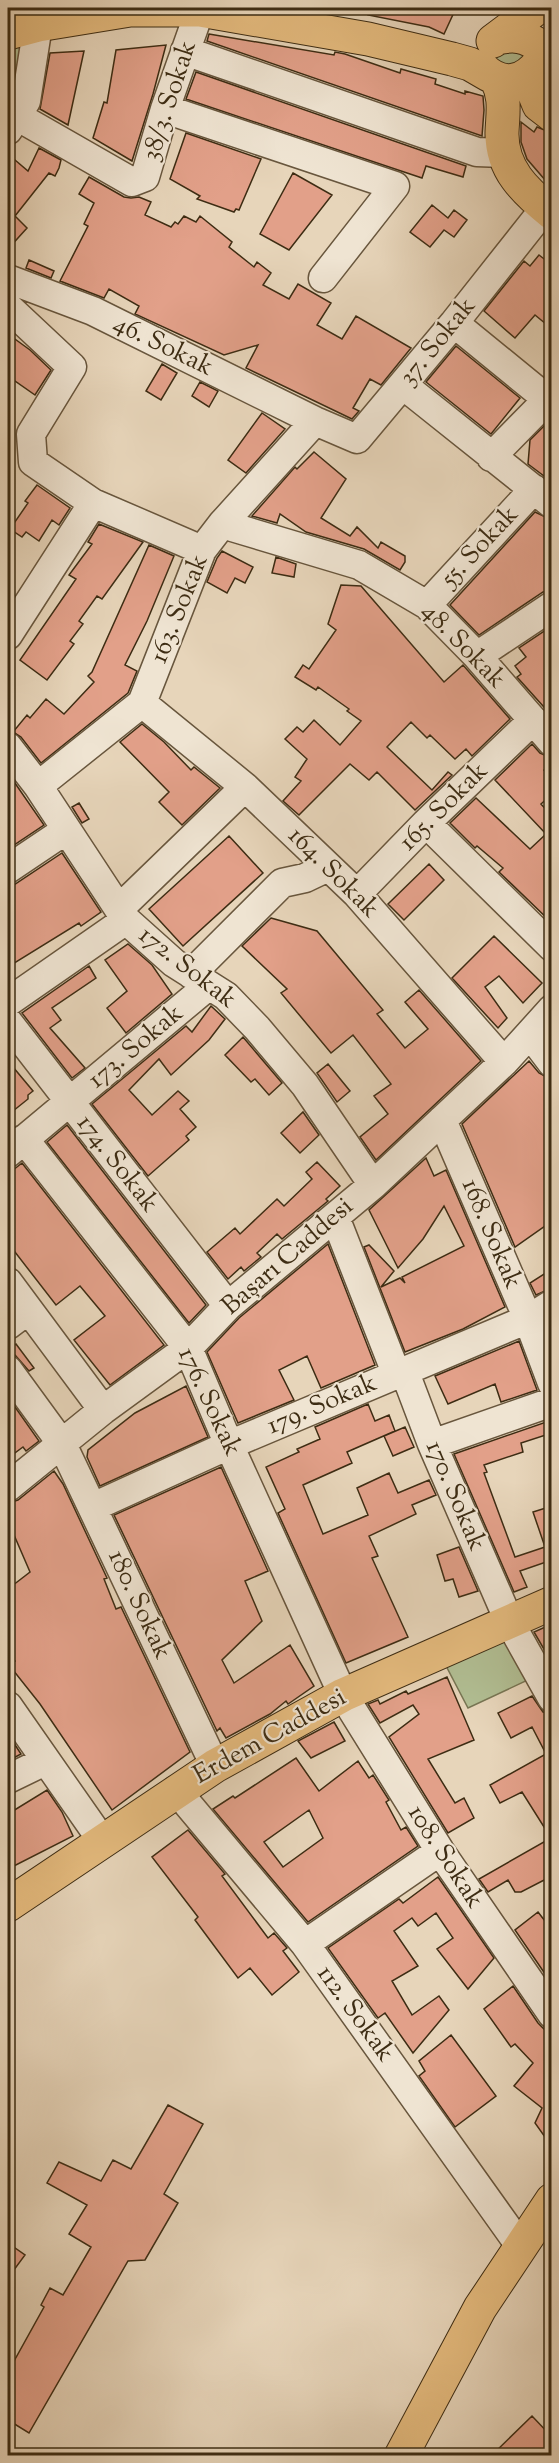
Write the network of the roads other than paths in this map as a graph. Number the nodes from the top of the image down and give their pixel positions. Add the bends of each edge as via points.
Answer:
1 (537, 8) edge
2 (130, 9) edge
3 (200, 10) junction
4 (272, 15) edge
5 (23, 29) edge
6 (186, 51) junction
7 (504, 62) edge
8 (165, 109) junction
9 (551, 115) edge
10 (10, 119) edge
11 (503, 153) junction
12 (548, 210) edge
13 (323, 278) dead end
14 (8, 279) edge
15 (8, 307) edge
16 (453, 323) junction
17 (403, 385) junction
18 (550, 399) edge
19 (315, 421) junction
20 (491, 457) junction
21 (543, 497) edge
22 (93, 503) junction
23 (222, 524) junction
24 (202, 550) junction
25 (427, 605) junction
26 (552, 606) edge
27 (8, 635) edge
28 (477, 656) junction
29 (142, 703) junction
30 (532, 720) junction
31 (552, 742) edge
32 (8, 747) edge
33 (38, 786) junction
34 (245, 786) junction
35 (426, 823) junction
36 (66, 830) junction
37 (328, 867) junction
38 (8, 869) edge
39 (357, 894) junction
40 (122, 914) junction
41 (552, 947) edge
42 (199, 980) junction
43 (8, 1002) edge
44 (552, 1009) edge
45 (8, 1022) edge
46 (530, 1034) junction
47 (504, 1062) junction
48 (552, 1063) edge
49 (69, 1103) junction
50 (442, 1120) junction
51 (16, 1146) edge
52 (373, 1185) junction
53 (335, 1217) junction
54 (8, 1282) edge
55 (552, 1304) edge
56 (228, 1306) junction
57 (18, 1317) edge
58 (528, 1319) junction
59 (188, 1348) junction
60 (8, 1370) edge
61 (400, 1372) junction
62 (552, 1383) edge
63 (552, 1402) edge
64 (103, 1410) junction
65 (62, 1444) junction
66 (432, 1444) junction
67 (230, 1445) junction
68 (8, 1487) edge
69 (93, 1508) junction
70 (552, 1603) edge
71 (509, 1621) junction
72 (344, 1695) junction
73 (552, 1698) edge
74 (8, 1706) edge
75 (45, 1761) junction
76 (215, 1766) junction
77 (8, 1779) edge
78 (176, 1791) junction
79 (103, 1842) junction
80 (440, 1851) junction
81 (8, 1905) edge
82 (305, 1944) junction
83 (552, 2014) edge
84 (550, 2208) edge
85 (521, 2247) junction
86 (401, 2456) edge

1 - 7 main road
2 - 3 main road
2 - 5 main road
3 - 4 main road
3 - 6 street, 38/3. Sokak
4 - 7 main road via 368,39
5 - 10 street via 26,101
6 - 8 street, 38/3. Sokak
6 - 11 street via 477,152
7 - 9 main road
7 - 11 main road
8 - 10 street, 38/3. Sokak via 145,177 132,183
8 - 13 street via 395,186
11 - 12 main road via 512,174
12 - 16 street, 37. Sokak
14 - 19 street, 46. Sokak via 96,313
15 - 22 street via 72,367 32,434 33,462
16 - 17 street, 37. Sokak
16 - 18 street
17 - 19 street, 37. Sokak via 357,439
17 - 20 street
18 - 20 street
19 - 23 street, 163. Sokak
20 - 21 street
21 - 25 street, 55. Sokak
22 - 24 street
22 - 27 street
23 - 24 street, 163. Sokak
23 - 25 street, 48. Sokak via 359,565
24 - 29 street, 163. Sokak
25 - 28 street, 48. Sokak
26 - 28 street
28 - 30 street, 48. Sokak
29 - 33 street, 163. Sokak
29 - 34 street, 164. Sokak
30 - 31 street, 48. Sokak
30 - 35 street, 165. Sokak
32 - 33 street, 172. Sokak
33 - 36 street, 172. Sokak
34 - 37 street, 164. Sokak
34 - 40 street
35 - 39 street, 165. Sokak
35 - 41 street
36 - 38 street
36 - 40 street, 172. Sokak
37 - 39 street, 164. Sokak
37 - 42 street, 173. Sokak via 282,883
39 - 47 street, 164. Sokak
40 - 42 street, 172. Sokak via 174,963
40 - 43 street
42 - 49 street, 173. Sokak
42 - 52 street, 172. Sokak via 226,996 257,1028 305,1085
44 - 46 street, Başarı Caddesi
45 - 49 street, 174. Sokak
46 - 47 street, Başarı Caddesi
46 - 48 street
47 - 50 street, Başarı Caddesi
49 - 51 street, 173. Sokak
49 - 56 street, 174. Sokak
50 - 52 street, Başarı Caddesi
50 - 58 street, 168. Sokak
51 - 59 street, 176. Sokak
52 - 53 street, Başarı Caddesi
53 - 56 street, Başarı Caddesi
53 - 61 street, 170. Sokak
54 - 57 street
55 - 58 street, 179. Sokak
56 - 59 street, Başarı Caddesi
57 - 64 street
58 - 61 street, 179. Sokak
58 - 62 street, 168. Sokak
59 - 64 street, Başarı Caddesi
59 - 67 street, 176. Sokak
60 - 65 street, 180. Sokak
61 - 66 street, 170. Sokak
61 - 67 street, 179. Sokak
63 - 66 street
64 - 65 street, Başarı Caddesi
65 - 68 street, Başarı Caddesi
65 - 69 street, 180. Sokak
66 - 71 street, 170. Sokak
67 - 69 street, 179. Sokak
67 - 72 street, 176. Sokak
69 - 76 street, 180. Sokak
70 - 71 main road, Erdem Caddesi
71 - 72 main road, Erdem Caddesi
71 - 73 street, 170. Sokak
72 - 76 main road, Erdem Caddesi
72 - 80 street, 108. Sokak
74 - 75 street
75 - 77 street
75 - 79 street
76 - 78 main road, Erdem Caddesi
78 - 79 main road, Erdem Caddesi
78 - 82 street, 112. Sokak
79 - 81 main road, Erdem Caddesi
80 - 82 street
80 - 83 street, 108. Sokak
82 - 85 street, 112. Sokak
84 - 85 main road
85 - 86 main road via 480,2308

